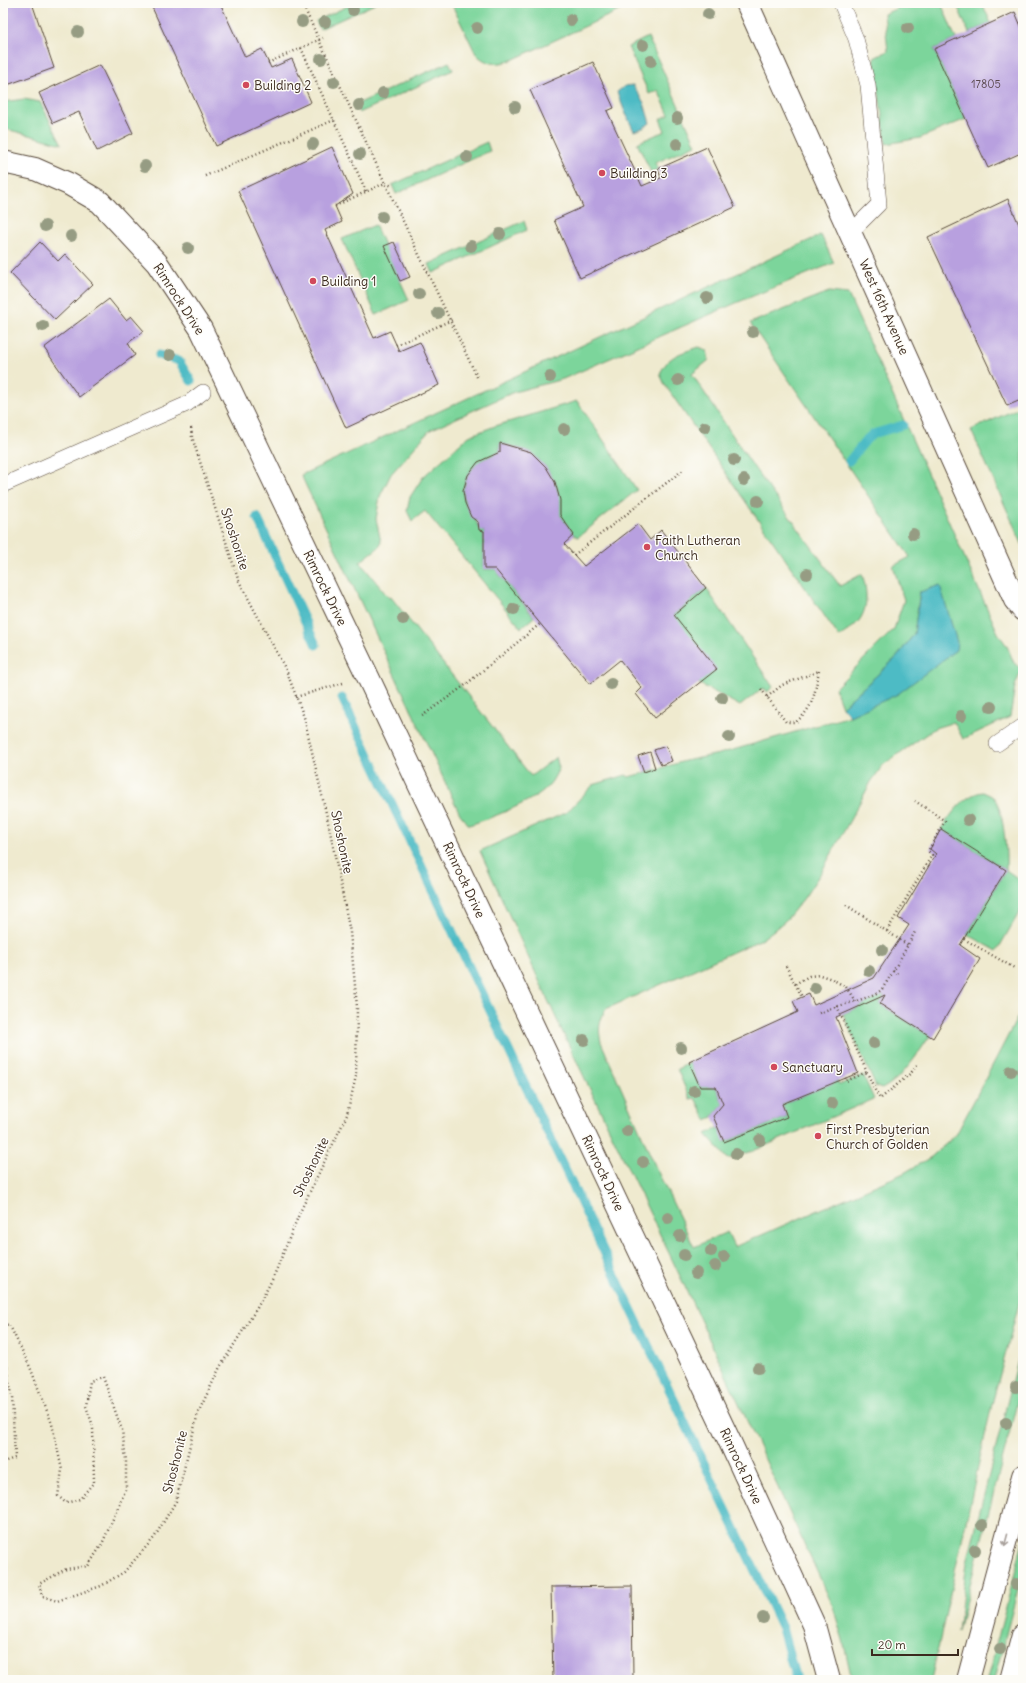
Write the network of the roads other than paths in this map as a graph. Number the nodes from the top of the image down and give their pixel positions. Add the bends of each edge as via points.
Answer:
1 (747, 3) edge
2 (841, 3) edge
3 (3, 162) edge
4 (850, 233) junction
5 (203, 392) dead end
6 (3, 485) edge
7 (1023, 610) edge
8 (1023, 726) edge
9 (997, 744) dead end
10 (1023, 1476) edge
11 (1023, 1635) edge
12 (829, 1680) edge
13 (968, 1680) edge
14 (1011, 1680) edge

1 - 4 street, West 16th Avenue
2 - 4 lane via 856,39 868,85 878,204
3 - 12 street, Rimrock Drive via 35,169 69,184 100,202 157,263 201,329 782,1553 814,1625
4 - 7 street, West 16th Avenue via 1015,600
5 - 6 lane via 190,401
8 - 9 lane
10 -> 13 street
11 - 14 street

